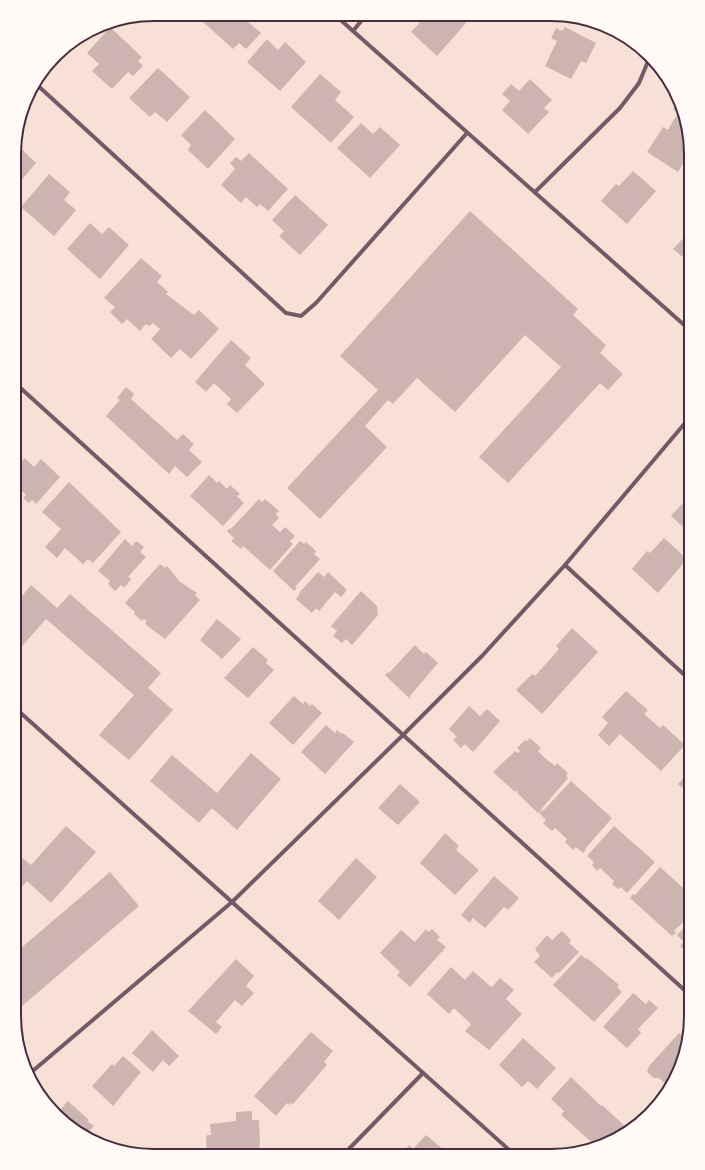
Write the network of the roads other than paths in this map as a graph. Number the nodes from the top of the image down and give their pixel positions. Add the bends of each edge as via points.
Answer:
1 (343, 21) edge
2 (362, 21) edge
3 (354, 31) junction
4 (647, 62) edge
5 (39, 87) edge
6 (467, 133) junction
7 (535, 192) junction
8 (684, 325) edge
9 (21, 387) edge
10 (684, 424) edge
11 (564, 564) junction
12 (684, 675) edge
13 (21, 713) edge
14 (403, 735) junction
15 (232, 902) junction
16 (684, 990) edge
17 (33, 1071) edge
18 (423, 1073) junction
19 (349, 1149) edge
20 (508, 1149) edge

1 - 3 street
2 - 3 street
3 - 6 street
4 - 7 street via 639,83 620,108
5 - 6 street via 286,313 301,316 316,303
6 - 7 street
7 - 8 street
9 - 14 street
10 - 11 street
11 - 12 street
11 - 14 street via 482,656
13 - 15 street
14 - 15 street
14 - 16 street
15 - 17 street
15 - 18 street
18 - 19 street
18 - 20 street

